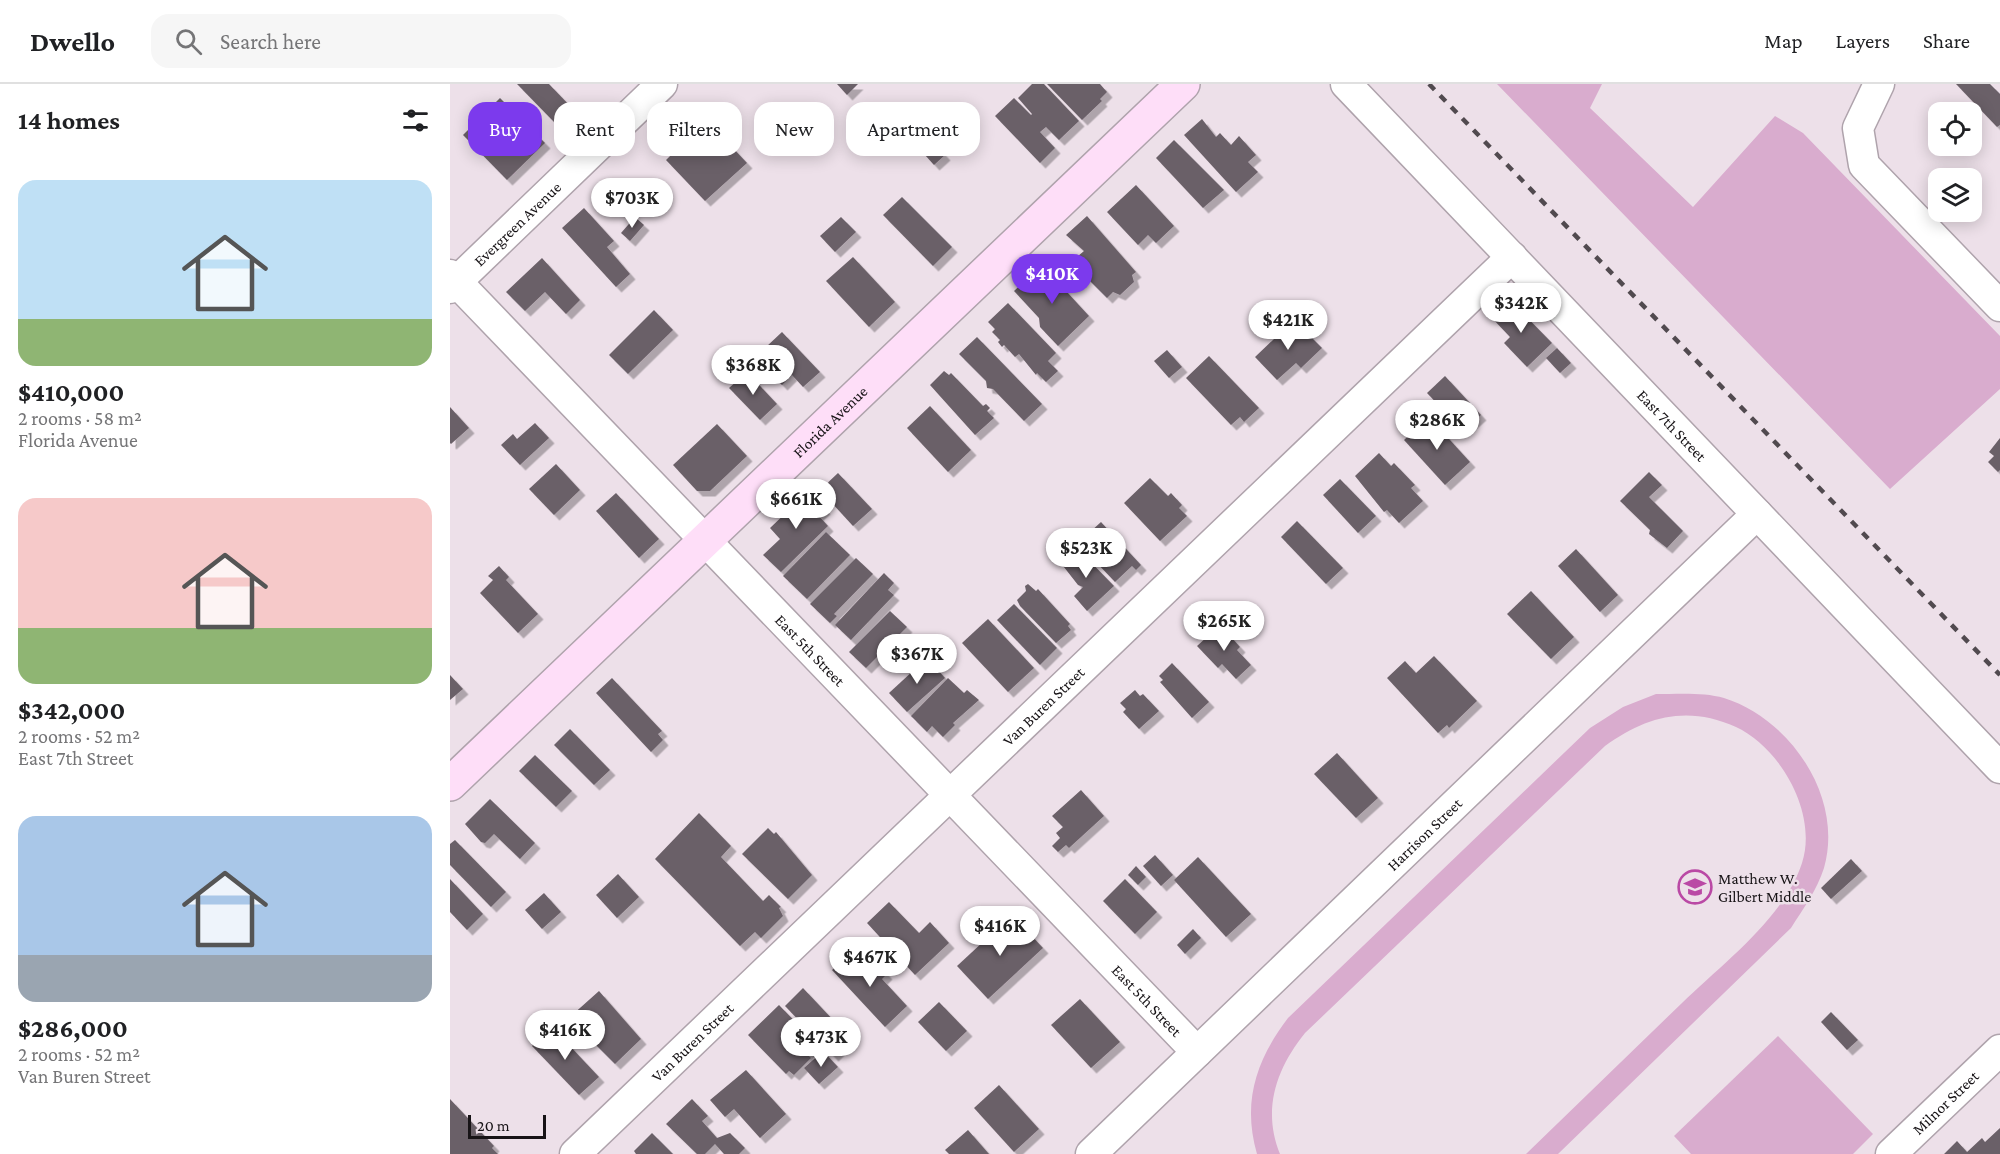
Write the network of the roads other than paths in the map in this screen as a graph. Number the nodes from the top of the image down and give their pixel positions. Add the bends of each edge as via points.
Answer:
1 (662, 84) edge
2 (1183, 84) edge
3 (1346, 84) edge
4 (1879, 84) edge
5 (1512, 257) junction
6 (452, 282) edge
7 (2000, 306) edge
8 (1757, 514) junction
9 (704, 540) junction
10 (2000, 768) edge
11 (450, 784) edge
12 (950, 796) junction
13 (2000, 1050) edge
14 (1197, 1052) junction
15 (575, 1154) edge
16 (1090, 1154) edge
17 (1891, 1154) edge

1 - 6 street, Evergreen Avenue
2 - 9 street, Florida Avenue
3 - 5 street, East 7th Street
4 - 7 street via 1858,128 1864,165
5 - 8 street, East 7th Street
5 - 12 street, Van Buren Street
6 - 9 street, East 5th Street
8 - 10 street, East 7th Street
8 - 14 street, Harrison Street
9 - 11 street, Florida Avenue
9 - 12 street, East 5th Street
12 - 14 street, East 5th Street
12 - 15 street, Van Buren Street
13 - 17 street, Milnor Street
14 - 16 street, Harrison Street

